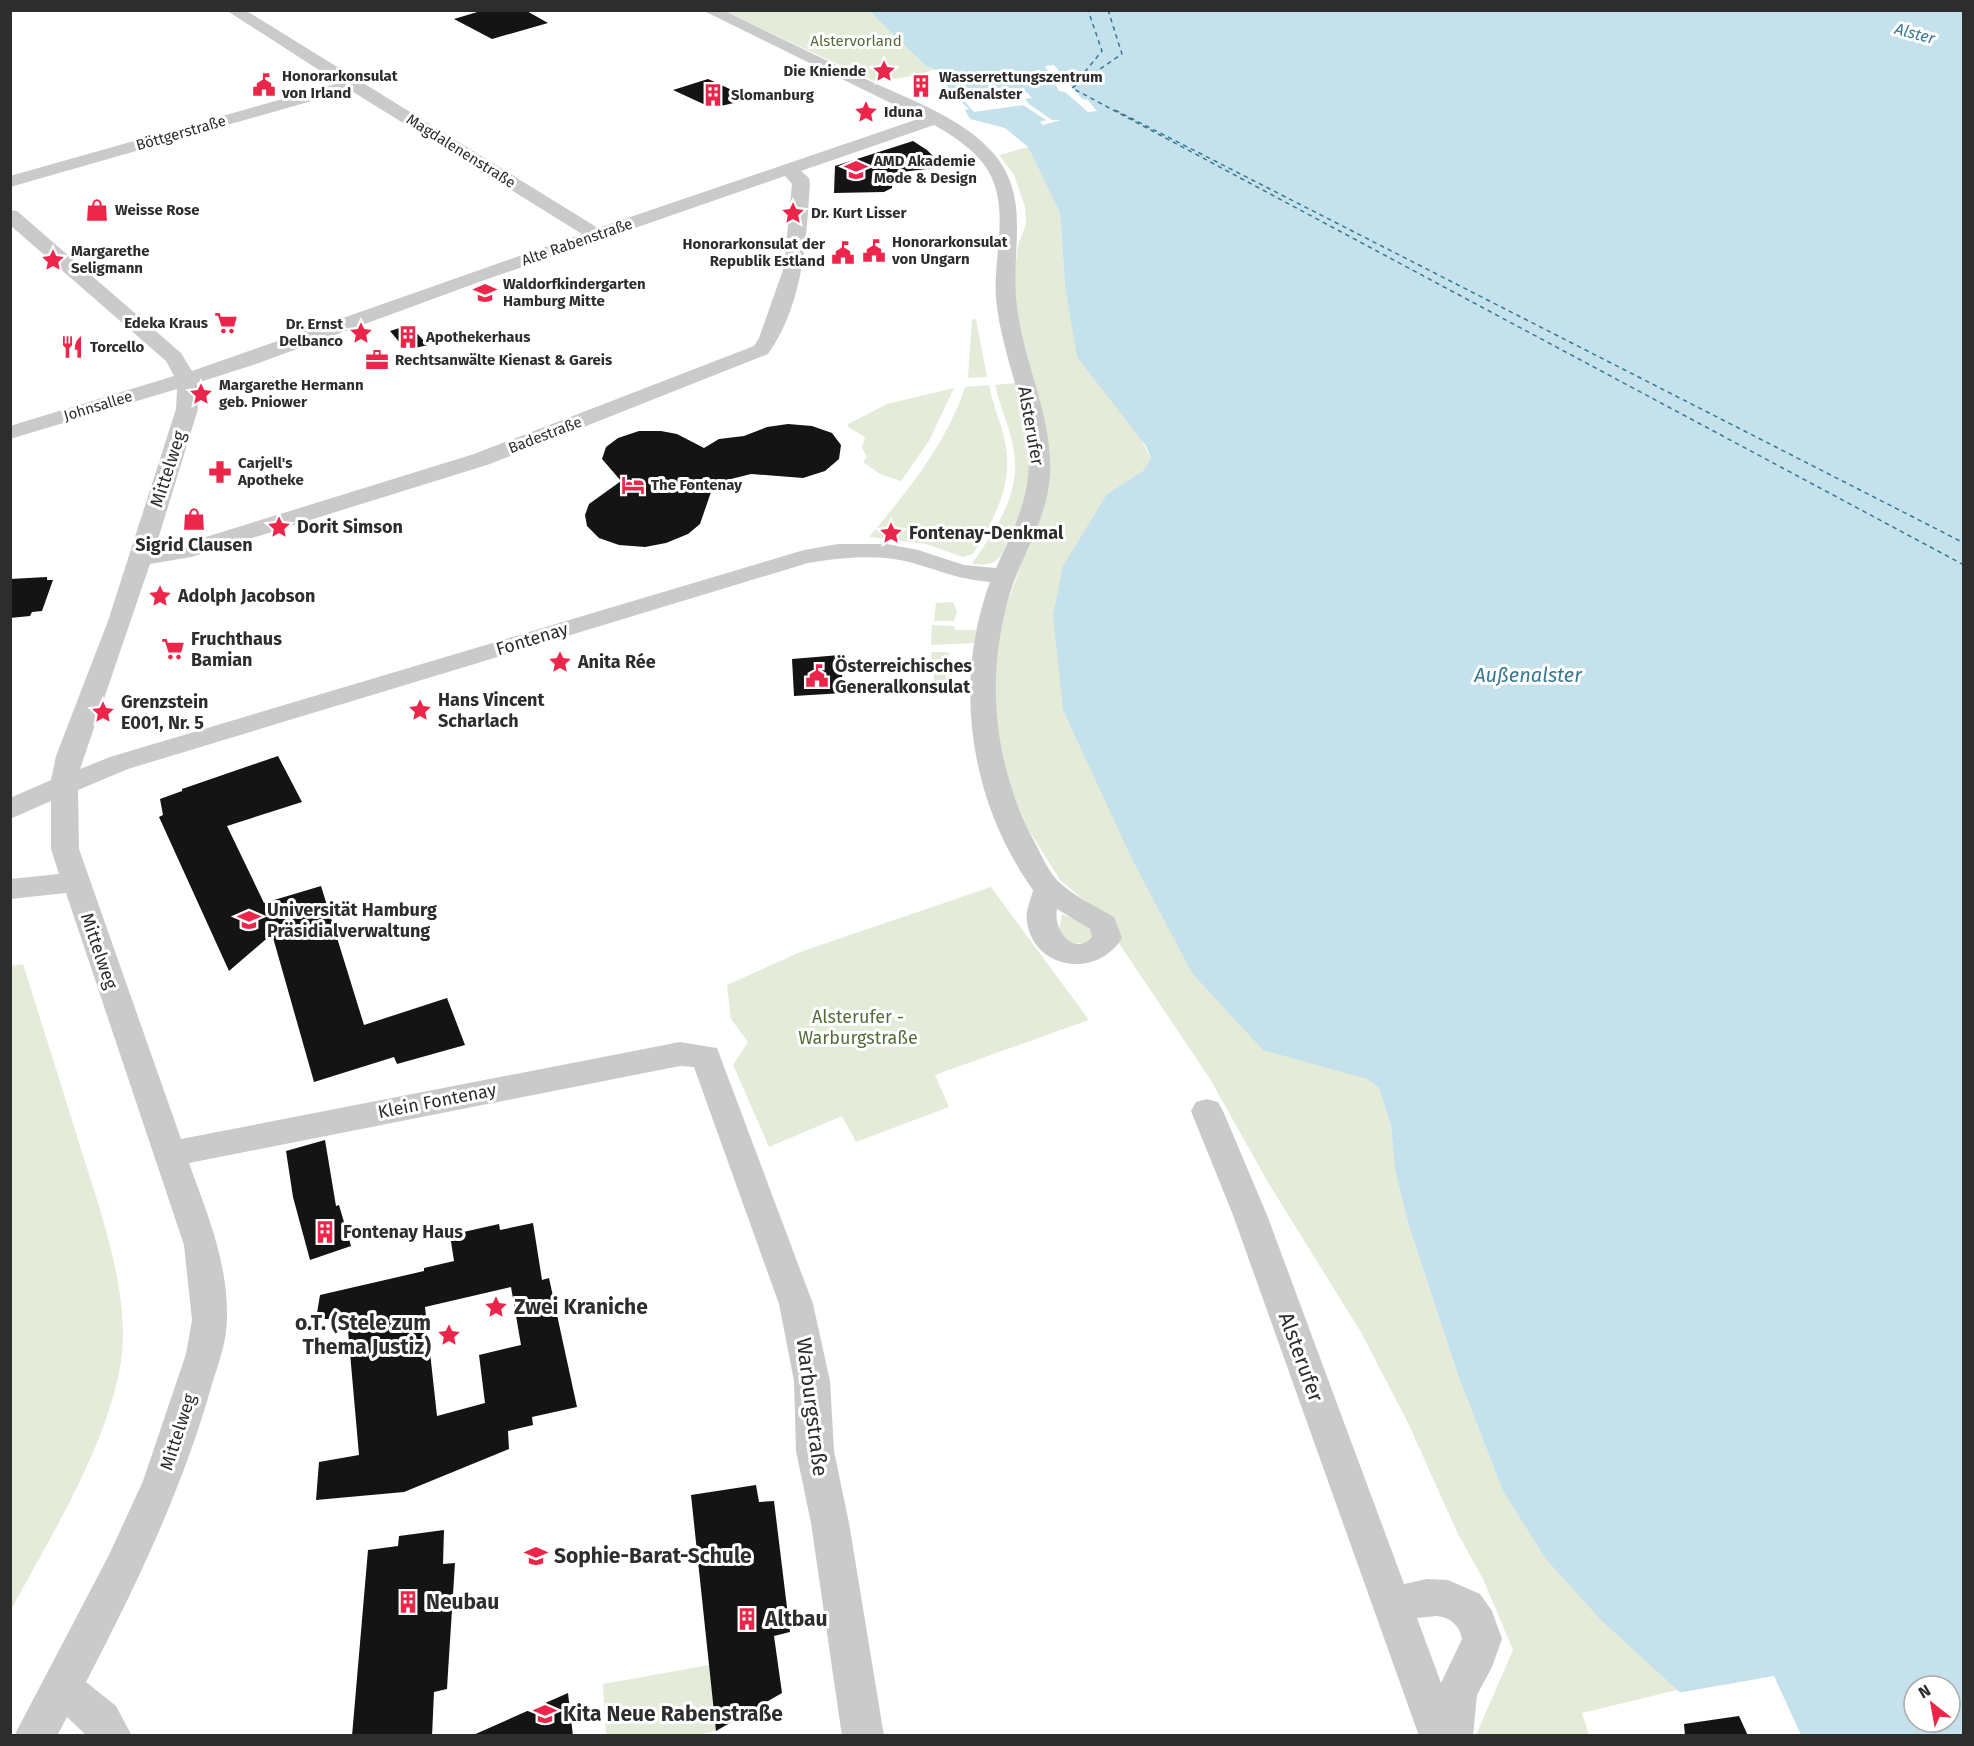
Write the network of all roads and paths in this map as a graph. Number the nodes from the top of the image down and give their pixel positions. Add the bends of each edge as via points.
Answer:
1 (233, 10) edge
2 (709, 10) edge
3 (351, 84) junction
4 (934, 118) junction
5 (788, 170) junction
6 (10, 182) edge
7 (10, 214) edge
8 (598, 236) junction
9 (186, 380) junction
10 (10, 433) edge
11 (138, 558) junction
12 (1006, 576) junction
13 (64, 784) junction
14 (10, 810) edge
15 (76, 882) junction
16 (10, 889) edge
17 (1048, 889) dead end
18 (706, 1056) joint
19 (1207, 1111) dead end
20 (170, 1154) junction
21 (1394, 1605) junction
22 (60, 1689) junction
23 (35, 1736) edge
24 (111, 1736) edge
25 (863, 1736) edge
26 (1440, 1736) edge
27 (1452, 1736) edge

1 - 3 street, Magdalenenstraße
2 - 4 street, Alsterufer
3 - 6 street, Böttgerstraße
3 - 8 street, Magdalenenstraße
4 - 5 street, Alte Rabenstraße
4 - 12 street, Alsterufer via 988,158 1004,183 1010,204 1008,324 1037,442 1039,475 1036,497
5 - 8 street, Alte Rabenstraße
5 - 11 street, Badestraße via 800,178 801,184 794,267 769,339 761,350 479,460 183,552
7 - 9 street, Mittelweg via 174,357
8 - 9 street, Alte Rabenstraße
9 - 10 street, Johnsallee
9 - 11 street, Mittelweg via 187,409
11 - 13 street, Mittelweg via 103,670 69,756
12 - 13 street, Fontenay via 961,572 887,551 838,551 804,557 119,763
12 - 17 street, Alsterufer via 998,593 985,651 982,692 987,753 1010,825
13 - 14 street, Fontenay
13 - 15 street, Mittelweg via 65,849
15 - 16 street
15 - 20 street, Mittelweg
18 - 20 street, Klein Fontenay via 680,1054
18 - 25 street, Warburgstraße via 796,1304 804,1336 812,1381 815,1451
19 - 21 street, Alsterufer via 1239,1186
20 - 22 street, Mittelweg via 201,1245 209,1301 208,1332 178,1443 138,1537
21 - 26 street, Alsterufer
21 - 27 street via 1435,1596 1450,1597 1466,1607 1478,1623 1482,1637 1457,1693
22 - 23 street, Mittelweg
22 - 24 street via 100,1716

